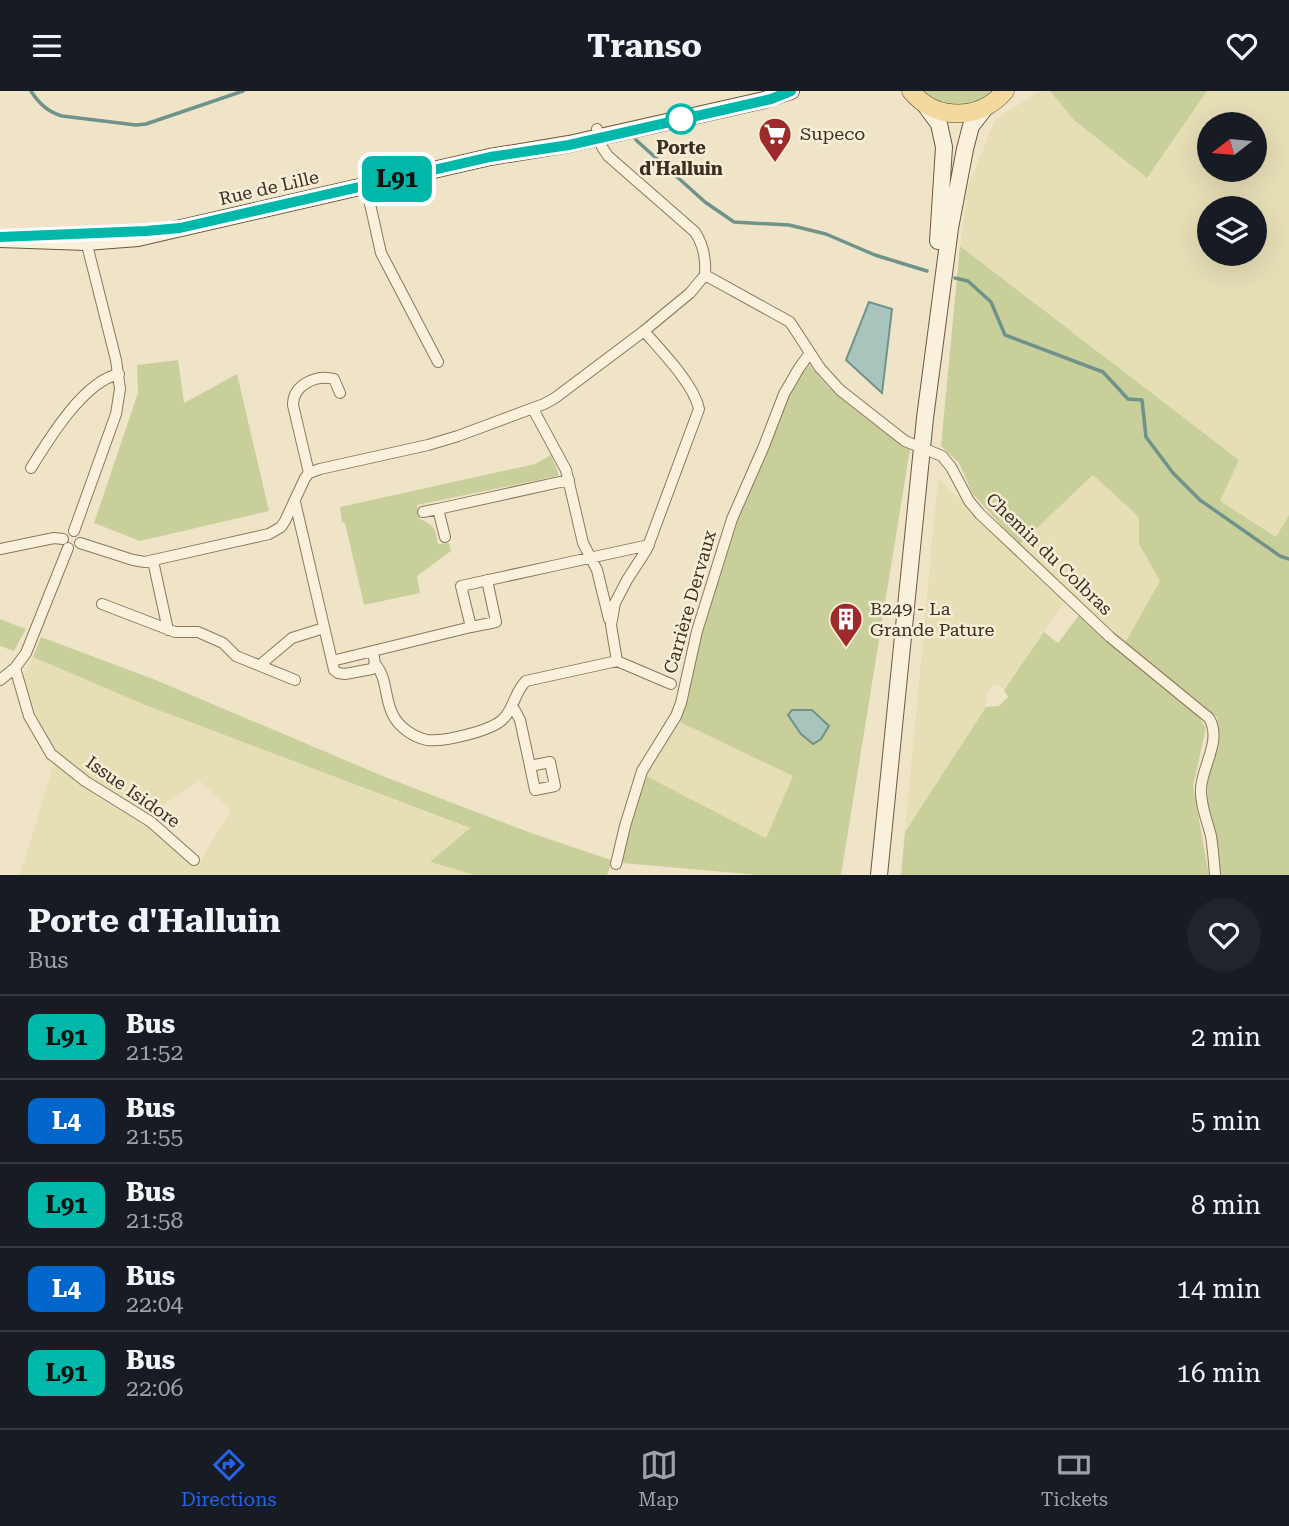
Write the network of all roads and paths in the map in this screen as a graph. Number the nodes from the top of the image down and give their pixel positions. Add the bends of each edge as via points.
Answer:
1 (766, 91) edge
2 (791, 91) edge
3 (911, 91) edge
4 (1004, 91) edge
5 (925, 105) junction
6 (985, 108) junction
7 (598, 134) junction
8 (366, 186) junction
9 (0, 238) edge
10 (85, 238) junction
11 (705, 275) junction
12 (644, 331) junction
13 (810, 353) junction
14 (438, 362) dead end
15 (119, 374) junction
16 (340, 393) dead end
17 (533, 408) junction
18 (925, 418) junction
19 (922, 448) junction
20 (31, 468) dead end
21 (309, 473) junction
22 (569, 480) junction
23 (295, 502) junction
24 (438, 509) junction
25 (423, 512) dead end
26 (74, 531) junction
27 (445, 537) dead end
28 (65, 543) junction
29 (80, 543) junction
30 (649, 545) junction
31 (0, 549) edge
32 (591, 558) junction
33 (153, 561) junction
34 (487, 580) junction
35 (102, 604) dead end
36 (611, 625) junction
37 (324, 628) junction
38 (471, 628) junction
39 (169, 629) junction
40 (373, 651) junction
41 (332, 661) junction
42 (617, 661) junction
43 (375, 664) junction
44 (260, 665) junction
45 (15, 668) junction
46 (0, 680) edge
47 (295, 680) dead end
48 (671, 684) dead end
49 (512, 705) junction
50 (530, 767) dead end
51 (194, 860) dead end
52 (616, 865) dead end
53 (880, 875) edge
54 (1215, 875) edge

1 - 7 main road, Rue de Lille
2 - 7 main road, Rue de Lille
3 - 5 main road
4 - 6 main road
5 - 6 main road via 955,114
5 - 18 main road via 941,129 944,156
6 - 18 main road via 971,127 956,192
7 - 8 main road, Rue de Lille
7 - 11 street via 608,156 695,232 703,247
8 - 10 main road, Rue de Lille via 180,228
8 - 14 street via 381,253
9 - 10 main road, Rue de Lille
10 - 15 street
11 - 12 street via 691,293
11 - 13 street, Chemin du Colbras via 786,318
12 - 17 street via 555,398
12 - 30 street via 683,379 699,409
13 - 19 street, Chemin du Colbras via 850,399 905,441
13 - 52 street, Carrière Dervaux via 784,394 732,519 697,631 681,703 644,767
15 - 20 street via 101,381 81,401
15 - 26 street via 116,414
16 - 21 street via 334,379 323,377 303,385 294,395
17 - 21 street via 428,445
17 - 22 street
18 - 19 main road
19 - 53 main road
19 - 54 street, Chemin du Colbras via 946,460 980,515 1096,624 1209,718 1214,738 1201,792
21 - 23 street
22 - 24 street
22 - 32 street via 583,543
23 - 33 street via 281,527 270,534
23 - 37 street
24 - 25 street
24 - 27 street
26 - 28 street via 68,531
26 - 29 street
28 - 29 street via 74,549
28 - 31 street via 54,538
28 - 45 street via 26,653
29 - 33 street via 133,560
30 - 32 street
30 - 36 street via 622,588
32 - 34 street
32 - 36 street
33 - 39 street
34 - 38 street via 496,622
34 - 38 street via 461,586
35 - 39 street
36 - 42 street
37 - 41 street
37 - 44 street via 292,638
38 - 40 street
39 - 44 street via 198,632
40 - 41 street
40 - 43 street
41 - 43 street via 334,670 345,674 372,669
42 - 48 street
42 - 49 street via 526,681
43 - 49 street via 383,675 393,716 403,728 424,739 489,728 504,718
44 - 47 street
45 - 46 street
45 - 51 street, Issue Isidore via 29,716 51,754 85,781 151,821
49 - 50 street via 520,720

